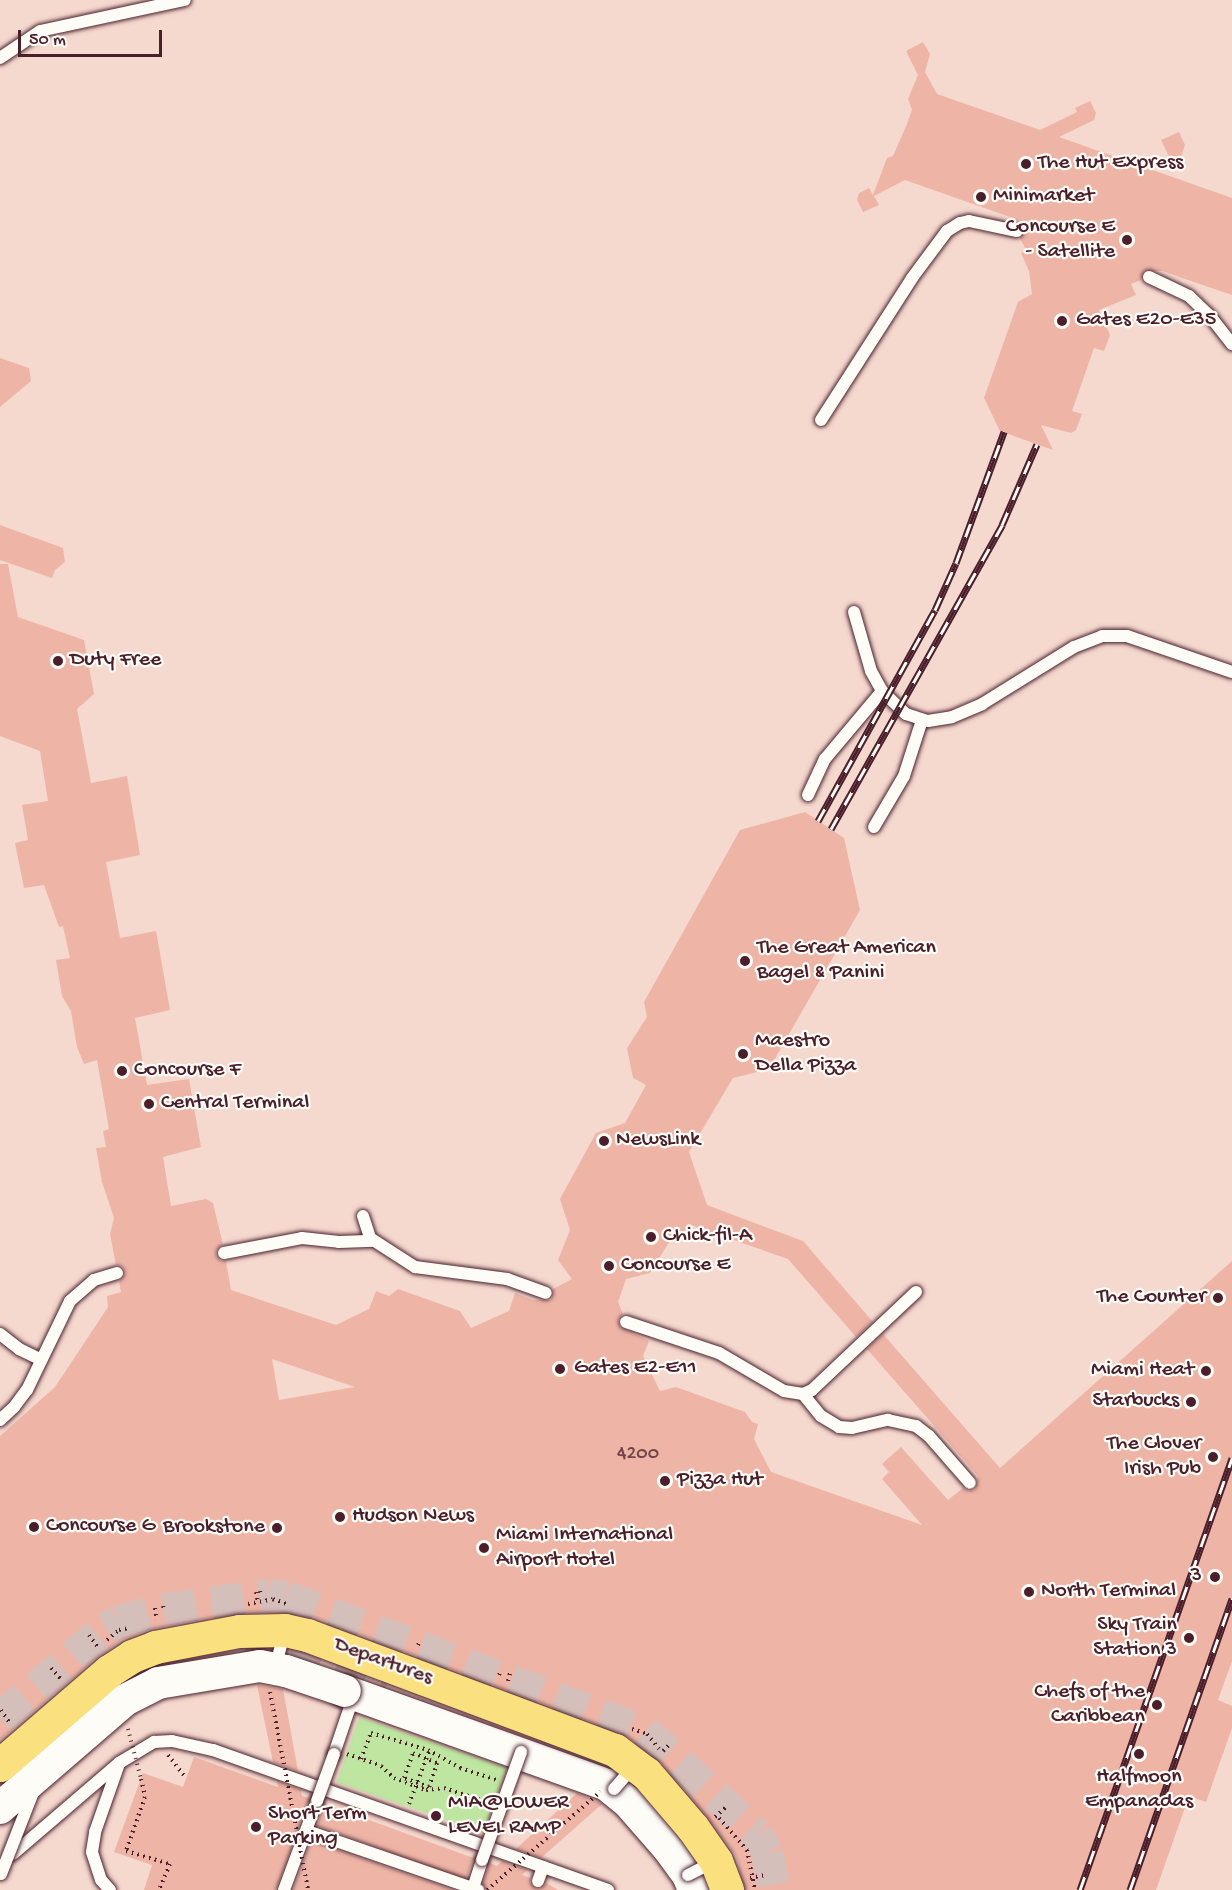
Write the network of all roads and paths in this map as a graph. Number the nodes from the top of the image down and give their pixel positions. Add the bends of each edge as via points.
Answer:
1 (186, 0) edge
2 (0, 58) edge
3 (1017, 231) dead end
4 (1149, 277) dead end
5 (1232, 344) edge
6 (822, 420) dead end
7 (854, 612) dead end
8 (1232, 672) edge
9 (882, 691) junction
10 (922, 720) junction
11 (808, 795) dead end
12 (874, 827) dead end
13 (363, 1216) dead end
14 (374, 1241) junction
15 (225, 1253) dead end
16 (117, 1273) dead end
17 (546, 1293) dead end
18 (916, 1293) dead end
19 (626, 1322) dead end
20 (0, 1334) edge
21 (42, 1360) junction
22 (802, 1394) junction
23 (0, 1420) edge
24 (970, 1483) dead end
25 (259, 1593) dead end
26 (258, 1602) dead end
27 (253, 1603) dead end
28 (155, 1608) dead end
29 (255, 1614) dead end
30 (157, 1620) dead end
31 (285, 1630) junction
32 (89, 1635) dead end
33 (413, 1639) dead end
34 (97, 1646) dead end
35 (410, 1647) dead end
36 (501, 1670) dead end
37 (139, 1672) junction
38 (510, 1673) dead end
39 (272, 1675) junction
40 (500, 1675) dead end
41 (508, 1681) dead end
42 (355, 1694) junction
43 (1, 1710) edge
44 (127, 1722) dead end
45 (433, 1742) dead end
46 (669, 1745) dead end
47 (8, 1747) edge
48 (334, 1752) junction
49 (521, 1752) junction
50 (165, 1753) dead end
51 (650, 1753) junction
52 (361, 1759) junction
53 (119, 1763) junction
54 (47, 1769) junction
55 (186, 1778) dead end
56 (417, 1783) junction
57 (509, 1784) junction
58 (608, 1790) junction
59 (501, 1806) junction
60 (408, 1807) dead end
61 (726, 1807) dead end
62 (0, 1808) edge
63 (715, 1817) dead end
64 (307, 1831) junction
65 (13, 1854) dead end
66 (543, 1867) junction
67 (1, 1874) edge
68 (765, 1875) dead end
69 (715, 1879) edge
70 (538, 1881) dead end
71 (476, 1889) edge
72 (603, 1889) edge
73 (110, 1890) edge
74 (159, 1890) edge
75 (284, 1890) edge
76 (308, 1890) edge
77 (487, 1890) edge

1 - 2 lane via 40,31
3 - 6 lane via 969,221 947,231 912,278
4 - 5 lane via 1189,296
7 - 9 lane via 871,671
8 - 10 lane via 1127,636 1102,636 1074,646 982,704 952,717
9 - 10 lane via 906,714
9 - 11 lane via 825,759
10 - 12 lane via 904,776
13 - 14 lane via 366,1231
14 - 15 lane via 302,1238
14 - 17 lane via 422,1269 507,1279
16 - 21 lane via 93,1280 70,1301
18 - 22 lane via 812,1390
19 - 22 lane via 719,1353 784,1391
20 - 21 lane
21 - 23 lane via 21,1399
22 - 24 lane via 821,1416 840,1427 888,1420 916,1426
25 - 26 path
27 - 29 path
28 - 30 path
31 - 37 main road, Departures, bridge via 239,1631 155,1647
31 - 39 lane, bridge
31 - 51 main road, Departures, bridge via 615,1750
32 - 34 path
33 - 35 path
36 - 40 path
37 - 39 main road, Departures, bridge via 171,1680 237,1669
37 - 47 main road, Departures, bridge via 109,1671
37 - 54 main road, Departures, bridge via 125,1700
38 - 41 path
39 - 42 main road, Departures, bridge
39 - 76 path, bridge
42 - 48 lane
42 - 49 main road, Departures
43 - 47 path
44 - 74 path, bridge via 145,1797 126,1851 170,1864
45 - 56 path
46 - 51 path
47 - 54 lane
48 - 52 path
48 - 64 lane, bridge
49 - 57 lane, bridge
49 - 58 main road, Departures via 591,1777
50 - 55 path
51 - 58 lane, bridge
51 - 69 main road, Departures, bridge via 693,1828
52 - 57 path via 370,1733 428,1750 460,1768
52 - 59 path via 426,1790 444,1788
53 - 65 lane
53 - 66 lane via 154,1742 186,1742 210,1756
53 - 73 lane via 94,1832 92,1852 101,1880
54 - 62 main road, Departures, bridge
54 - 67 lane, bridge
56 - 56 path via 429,1787 437,1763 414,1753 404,1778
56 - 60 path
57 - 59 lane, bridge
58 - 69 main road, Departures
58 - 77 path, bridge
59 - 71 lane, bridge
61 - 63 path
64 - 71 lane
64 - 75 lane
66 - 70 lane
66 - 72 lane
68 - 69 path

